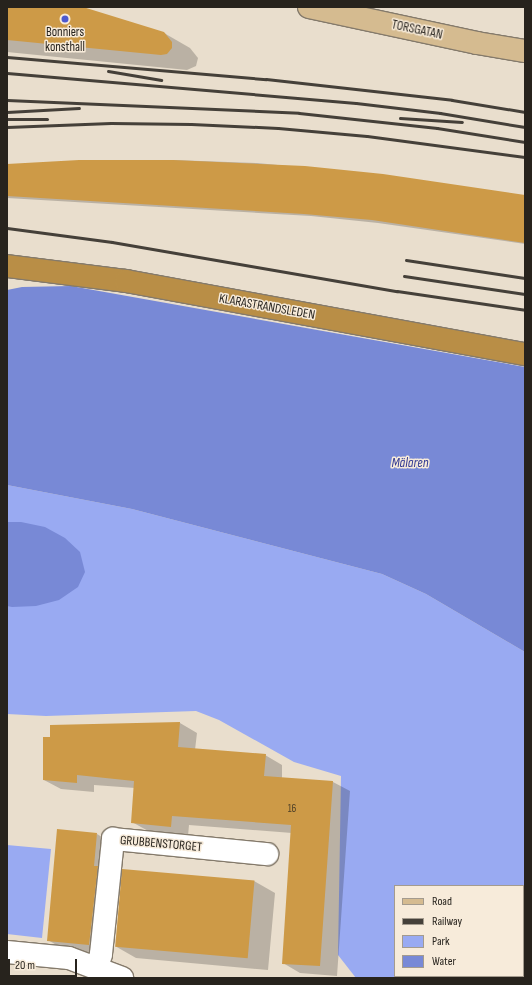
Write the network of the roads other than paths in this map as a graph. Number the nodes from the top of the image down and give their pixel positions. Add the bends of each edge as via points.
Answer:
1 (309, 7) edge
2 (525, 51) edge
3 (7, 253) edge
4 (7, 266) edge
5 (525, 340) edge
6 (525, 354) edge
7 (267, 854) dead end
8 (7, 952) edge
9 (97, 968) junction
10 (122, 978) edge

1 - 2 main road, TORSGATAN
3 - 5 highway, KLARASTRANDSLEDEN via 130,268
4 - 6 highway, KLARASTRANDSLEDEN via 126,281
7 - 9 street, GRUBBENSTORGET via 113,839 101,954
8 - 9 street via 69,958
9 - 10 street

